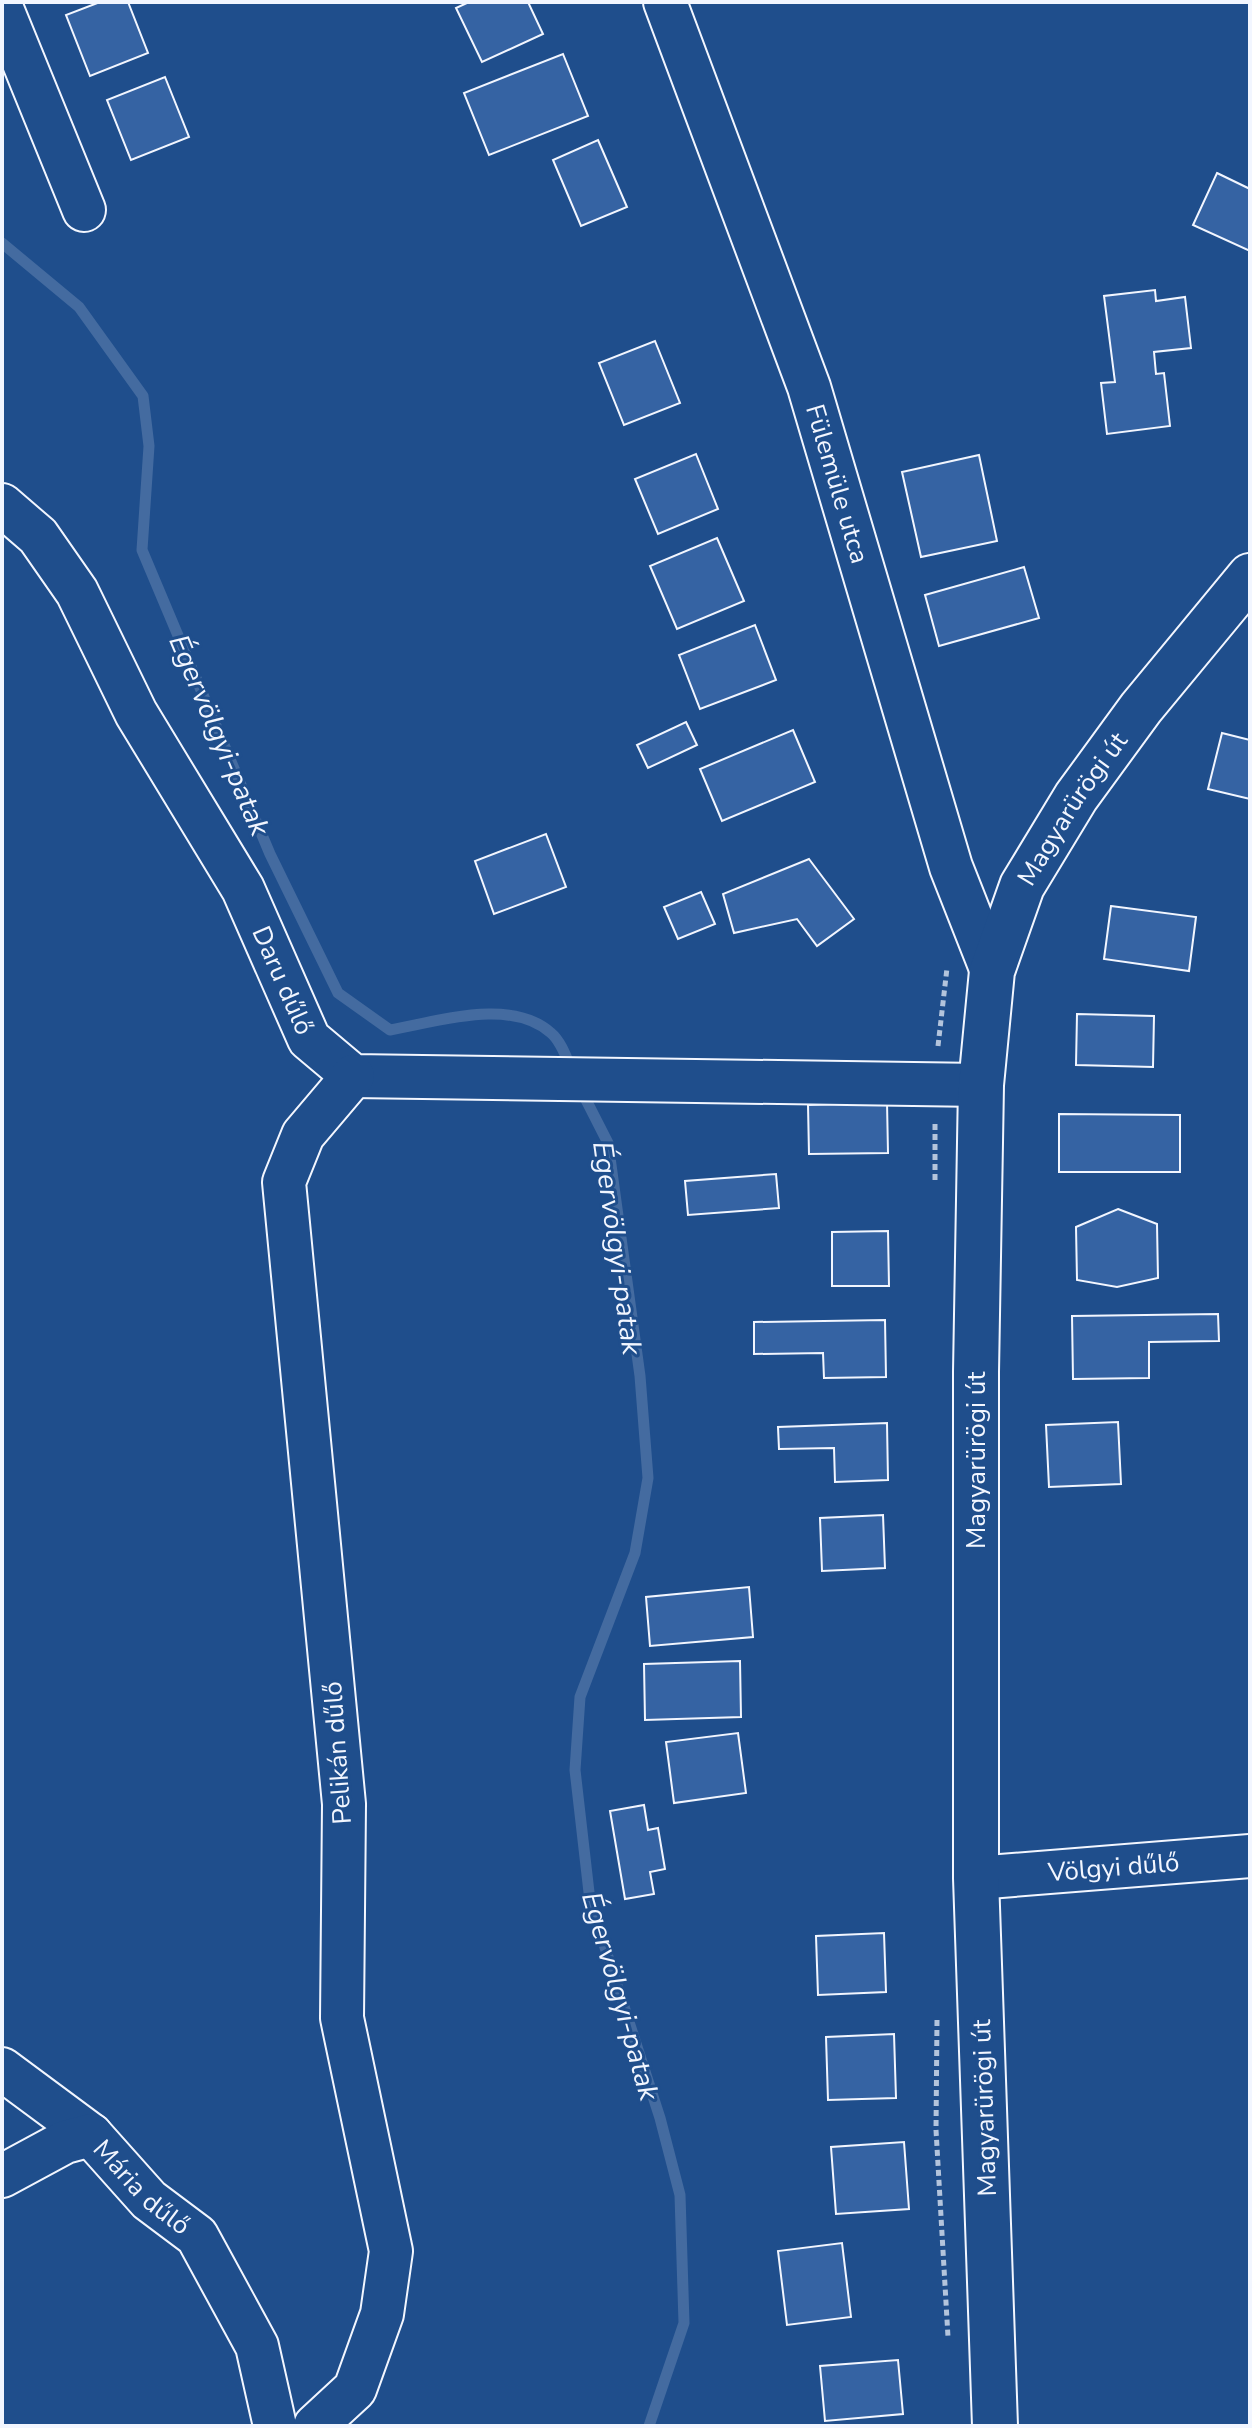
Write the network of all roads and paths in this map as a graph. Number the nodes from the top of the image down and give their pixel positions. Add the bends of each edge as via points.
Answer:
1 (665, 2) edge
2 (2, 9) edge
3 (84, 210) dead end
4 (2, 505) edge
5 (1250, 576) edge
6 (992, 971) junction
7 (353, 1076) junction
8 (981, 1085) junction
9 (1250, 1856) edge
10 (976, 1878) junction
11 (2, 2069) edge
12 (91, 2135) junction
13 (2, 2176) edge
14 (275, 2426) edge
15 (315, 2426) edge
16 (995, 2426) edge

1 - 6 street, Fülemüle utca via 809,387 951,867
2 - 3 street
4 - 7 street, Daru dűlő via 38,536 77,592 136,713 243,889 309,1039
5 - 6 main road, Magyarürögi út via 1076,797 1022,886
6 - 8 main road, Magyarürögi út
7 - 8 street
7 - 15 street, Pelikán dűlő via 303,1135 284,1182 344,1804 342,2018 391,2251 382,2314 355,2389
8 - 10 main road, Magyarürögi út
9 - 10 street, Völgyi dűlő
10 - 16 main road, Magyarürögi út
11 - 12 street, Mária dűlő
12 - 13 street via 65,2142
12 - 14 street, Mária dűlő via 149,2200 197,2236 257,2346

